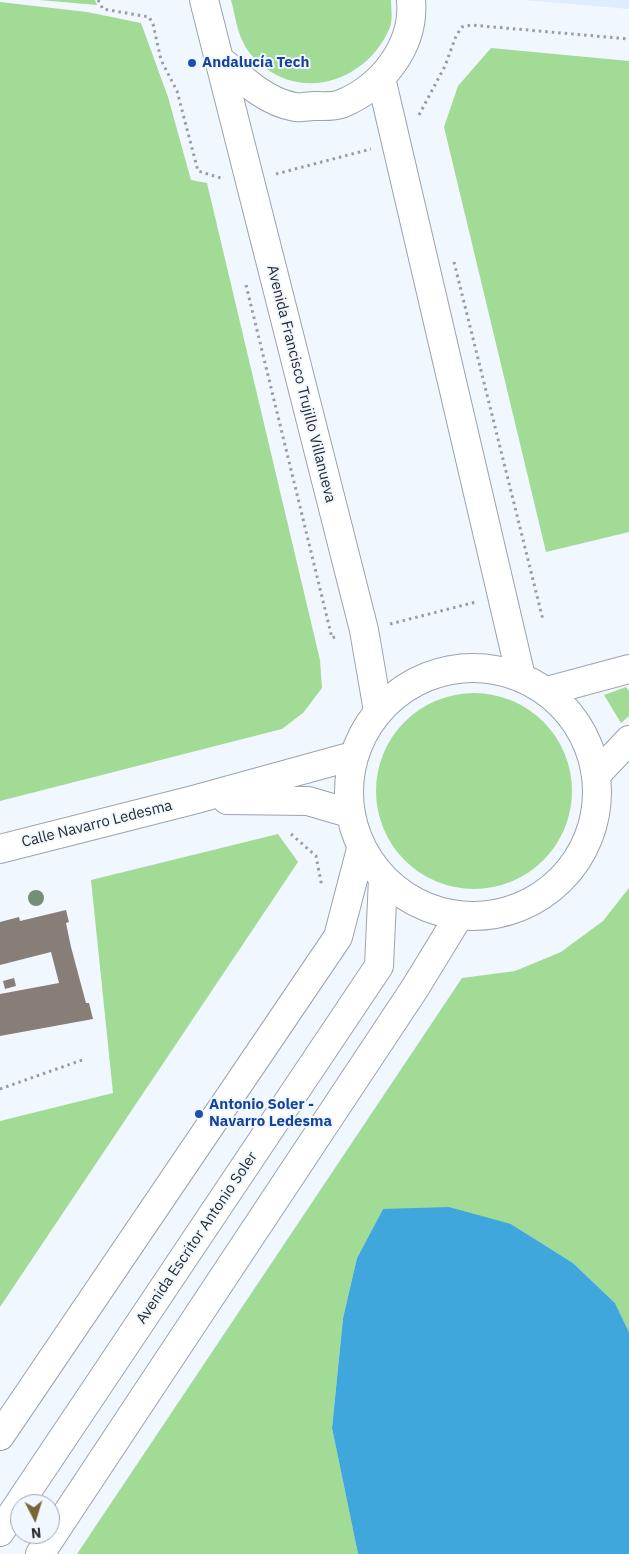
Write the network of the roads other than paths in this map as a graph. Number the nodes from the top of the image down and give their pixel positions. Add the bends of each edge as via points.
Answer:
1 (204, 0) edge
2 (411, 0) edge
3 (218, 58) junction
4 (381, 78) junction
5 (629, 668) edge
6 (521, 677) junction
7 (547, 691) junction
8 (378, 711) junction
9 (629, 740) edge
10 (353, 756) junction
11 (597, 774) junction
12 (193, 800) junction
13 (349, 813) junction
14 (0, 849) edge
15 (361, 849) junction
16 (383, 879) junction
17 (459, 916) junction
18 (0, 1436) edge
19 (0, 1532) edge
20 (40, 1554) edge

1 - 3 street, Avenida Francisco Trujillo Villanueva
2 - 4 street via 413,17 405,45
3 - 4 street via 262,94 295,107 339,105
3 - 8 street, Avenida Francisco Trujillo Villanueva via 364,630
4 - 6 street
5 - 7 street
6 - 7 street
6 - 8 street via 483,668 444,671 408,685
7 - 11 street via 572,714 588,742
8 - 10 street via 363,732
9 - 11 street
10 - 12 street, Calle Navarro Ledesma
10 - 13 street via 348,785
11 - 17 street via 597,812 585,848 564,879 533,902 497,915
12 - 13 street, Calle Navarro Ledesma via 308,801
12 - 14 street, Calle Navarro Ledesma
13 - 15 street
15 - 16 street
15 - 18 street via 338,937
16 - 17 street via 418,904
16 - 19 street, Avenida Escritor Antonio Soler via 379,966
17 - 20 street via 415,988

